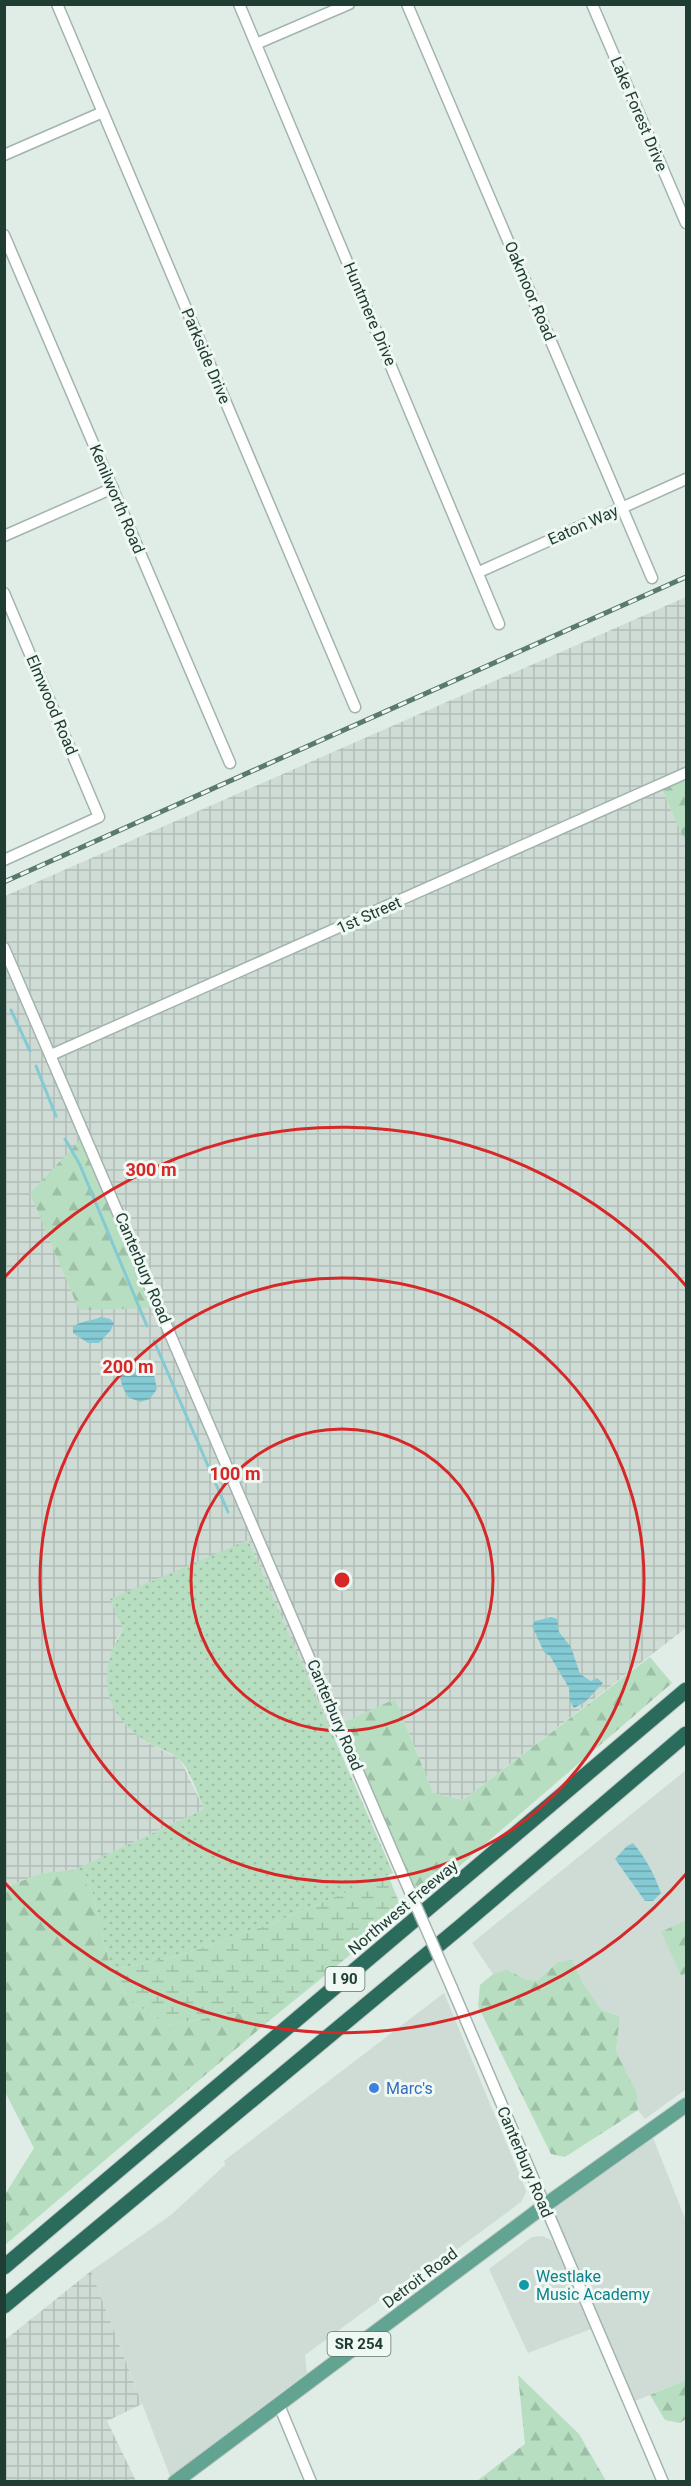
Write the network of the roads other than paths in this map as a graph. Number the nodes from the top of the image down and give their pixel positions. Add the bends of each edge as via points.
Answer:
1 (57, 4) edge
2 (239, 4) edge
3 (349, 4) edge
4 (407, 4) edge
5 (592, 4) edge
6 (256, 44) junction
7 (103, 112) junction
8 (4, 155) edge
9 (687, 223) edge
10 (4, 235) edge
11 (687, 479) edge
12 (113, 488) junction
13 (622, 508) junction
14 (4, 536) edge
15 (479, 572) junction
16 (652, 578) dead end
17 (4, 593) edge
18 (500, 624) dead end
19 (355, 707) dead end
20 (230, 763) dead end
21 (687, 773) edge
22 (4, 860) edge
23 (4, 948) edge
24 (51, 1055) junction
25 (687, 1690) edge
26 (687, 1734) edge
27 (687, 2104) edge
28 (543, 2206) junction
29 (4, 2267) edge
30 (4, 2306) edge
31 (279, 2404) junction
32 (175, 2481) edge
33 (311, 2481) edge
34 (663, 2481) edge

1 - 7 street, Parkside Drive
2 - 6 street, Huntmere Drive
3 - 6 street
4 - 13 street, Oakmoor Road
5 - 9 street, Lake Forest Drive
6 - 15 street, Huntmere Drive
7 - 8 street
7 - 19 street, Parkside Drive
10 - 12 street, Kenilworth Road
11 - 13 street, Eaton Way
12 - 14 street
12 - 20 street, Kenilworth Road
13 - 15 street, Eaton Way
13 - 16 street, Oakmoor Road
15 - 18 street, Huntmere Drive
17 - 22 street, Elmwood Road via 99,816
21 - 24 street, 1st Street
23 - 24 street, Canterbury Road
24 - 28 street, Canterbury Road, bridge
25 - 29 highway, Northwest Freeway / I 90
26 - 30 highway, I 90
27 - 28 main road, Detroit Road / SR 254
28 - 31 main road, Detroit Road / SR 254
28 - 34 street, Canterbury Road
31 - 32 main road, Detroit Road / SR 254
31 - 33 street

